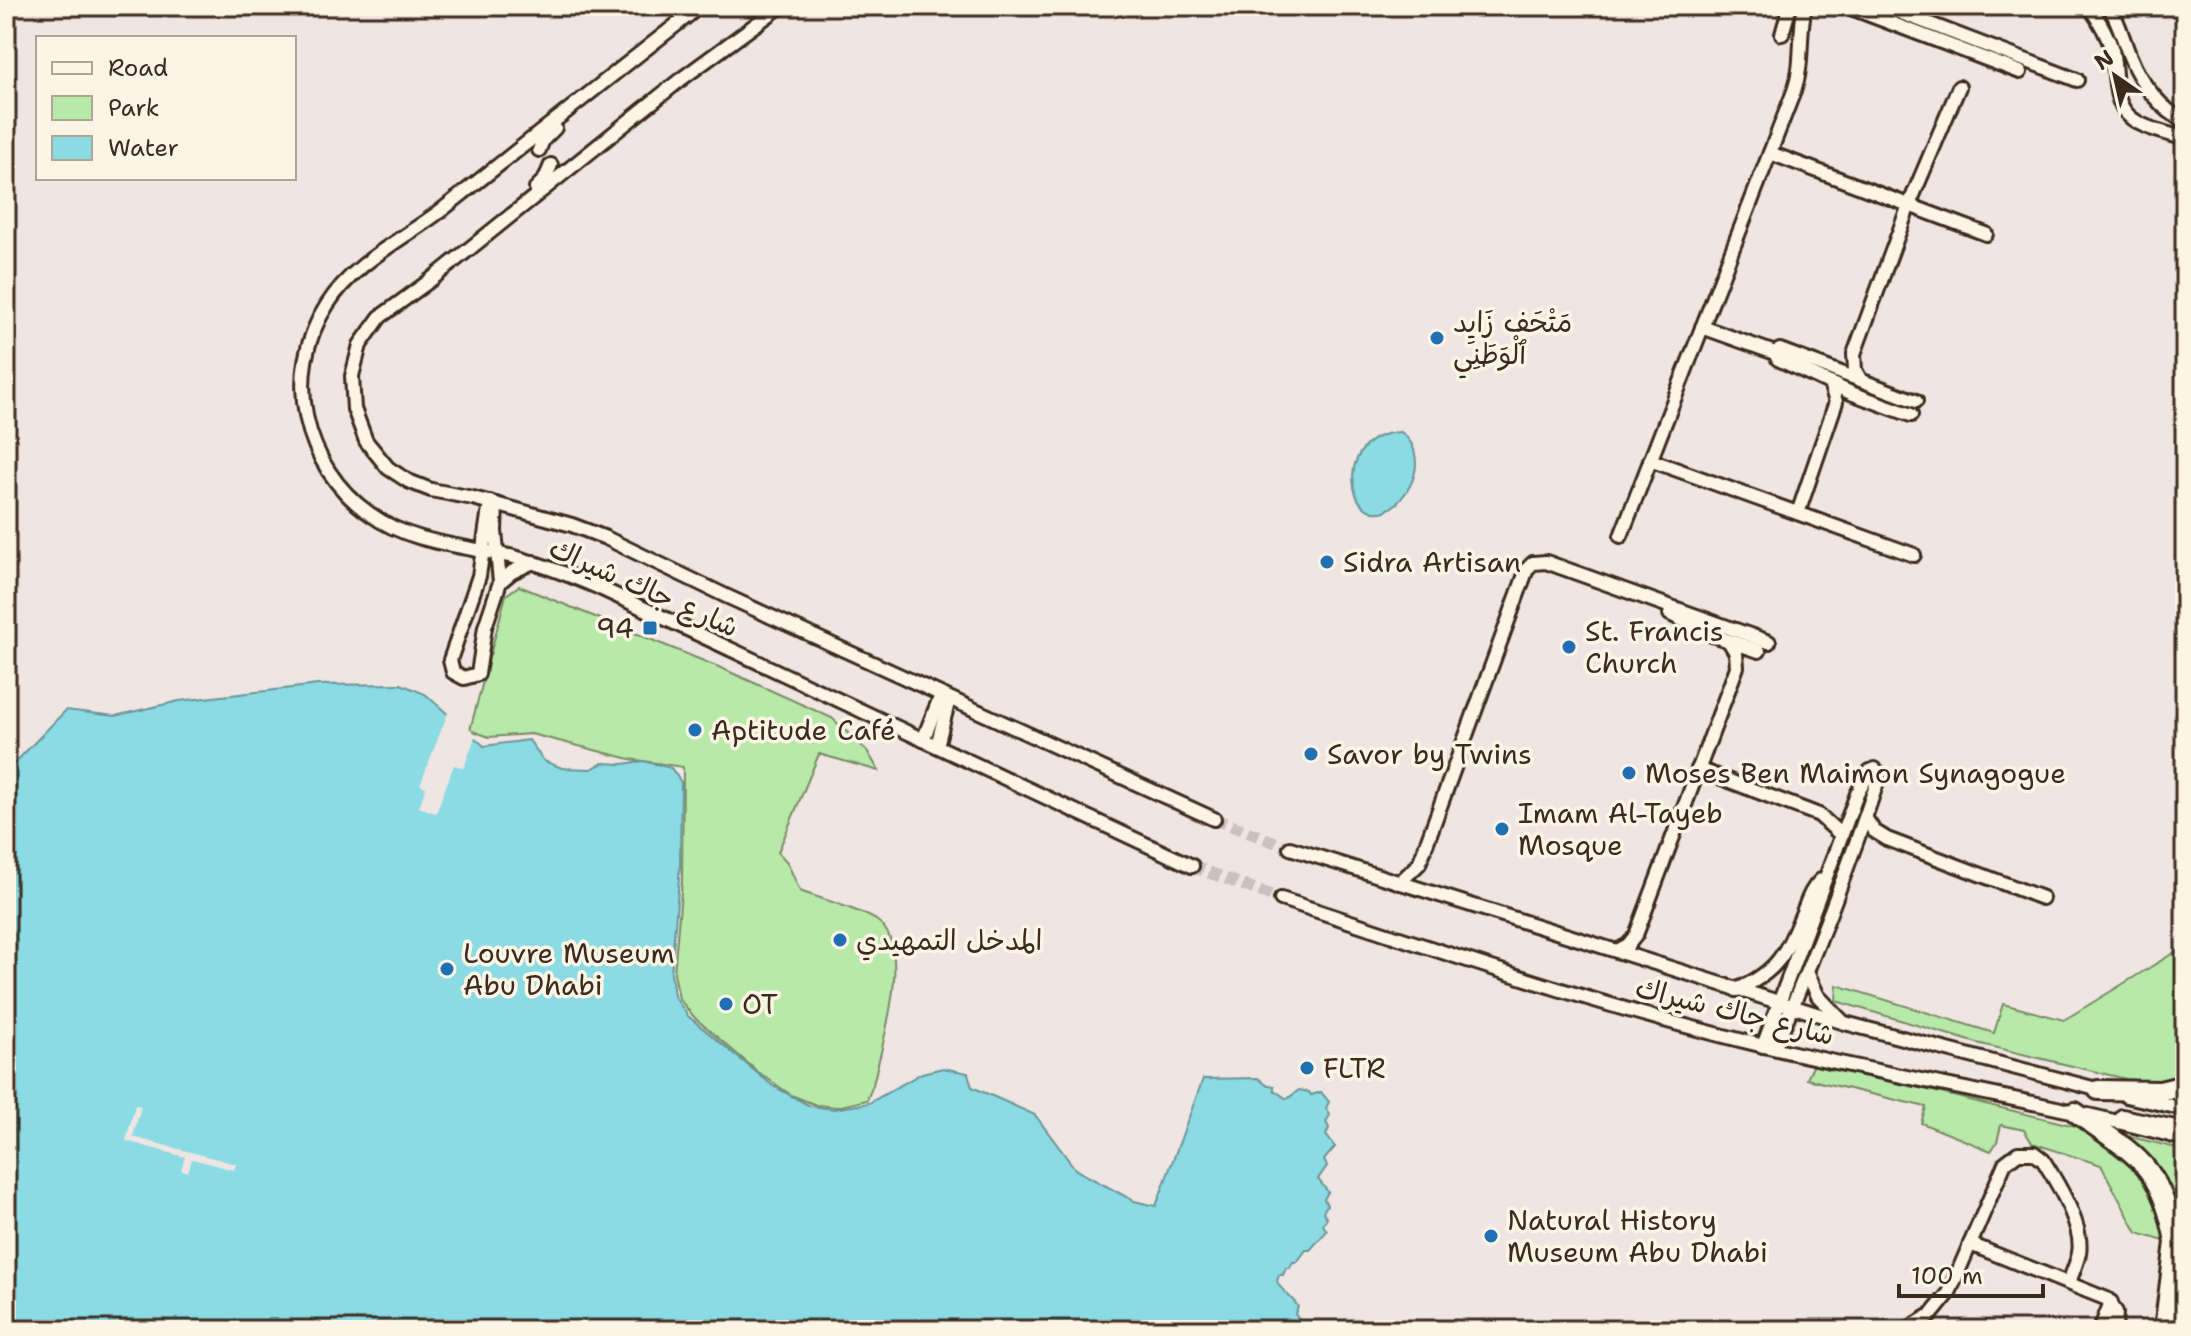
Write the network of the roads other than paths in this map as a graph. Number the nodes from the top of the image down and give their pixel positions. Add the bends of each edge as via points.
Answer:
1 (700, 6) edge
2 (781, 6) edge
3 (1790, 6) edge
4 (1805, 6) edge
5 (1846, 6) edge
6 (1883, 6) edge
7 (2089, 6) edge
8 (2109, 6) edge
9 (1782, 34) dead end
10 (628, 61) junction
11 (2020, 72) dead end
12 (2077, 80) dead end
13 (1959, 87) dead end
14 (2185, 121) edge
15 (530, 139) junction
16 (2185, 139) edge
17 (539, 150) junction
18 (1770, 153) junction
19 (551, 165) junction
20 (560, 177) junction
21 (1909, 205) junction
22 (1986, 234) dead end
23 (463, 254) junction
24 (1702, 327) junction
25 (1775, 353) junction
26 (1854, 354) junction
27 (1835, 370) junction
28 (1860, 379) junction
29 (1830, 383) junction
30 (1851, 393) junction
31 (1916, 401) dead end
32 (1836, 402) junction
33 (1911, 415) dead end
34 (1650, 460) junction
35 (1798, 513) junction
36 (490, 523) junction
37 (1621, 536) dead end
38 (497, 554) junction
39 (1914, 555) dead end
40 (533, 562) junction
41 (500, 582) junction
42 (1648, 601) junction
43 (464, 618) junction
44 (485, 627) junction
45 (1729, 641) junction
46 (1769, 642) dead end
47 (1737, 667) junction
48 (945, 697) junction
49 (923, 740) junction
50 (937, 746) junction
51 (1698, 769) junction
52 (1850, 814) junction
53 (1819, 815) junction
54 (1214, 819) tunnel mouth
55 (1866, 819) junction
56 (1841, 835) junction
57 (1887, 839) junction
58 (1290, 848) tunnel mouth
59 (1855, 848) junction
60 (1419, 864) junction
61 (1192, 866) tunnel mouth
62 (1826, 876) junction
63 (1399, 883) junction
64 (1426, 891) junction
65 (2042, 898) dead end
66 (1281, 899) tunnel mouth
67 (1636, 935) junction
68 (1617, 951) junction
69 (1641, 958) junction
70 (1807, 972) junction
71 (1736, 990) junction
72 (1779, 1002) junction
73 (1793, 1006) junction
74 (1845, 1023) junction
75 (1768, 1047) junction
76 (2185, 1085) edge
77 (2098, 1090) junction
78 (2185, 1109) edge
79 (2075, 1112) junction
80 (2112, 1119) junction
81 (2185, 1129) edge
82 (2185, 1139) edge
83 (2185, 1219) edge
84 (2175, 1242) junction
85 (1970, 1244) junction
86 (2069, 1283) junction
87 (2111, 1302) junction
88 (1906, 1330) edge
89 (2100, 1330) edge
90 (2115, 1330) edge
91 (2164, 1330) edge

1 - 10 street, شارع جاك شيراك
2 - 20 street, شارع جاك شيراك
3 - 9 street
4 - 18 street via 1799,75
5 - 11 street
6 - 12 street
7 - 16 street via 2112,49 2117,95 2130,117
8 - 14 street via 2143,81
10 - 15 street, شارع جاك شيراك
10 - 17 street via 606,87 550,131
13 - 21 street
15 - 17 street
15 - 36 street, شارع جاك شيراك via 355,272 321,314 304,366 304,410 321,459 372,516 406,533
17 - 19 street
18 - 21 street
18 - 24 street
19 - 20 street
19 - 23 street via 542,183 476,236
20 - 23 street, شارع جاك شيراك
21 - 22 street
21 - 26 street
23 - 36 street, شارع جاك شيراك via 372,326 357,355 353,397 366,441 388,468
24 - 25 street
24 - 34 street
25 - 27 street via 1780,350
25 - 29 street
26 - 27 street
26 - 28 street
27 - 28 street
28 - 31 street
29 - 30 street
29 - 32 street
30 - 32 street
30 - 33 street
32 - 35 street
34 - 35 street
34 - 37 street
35 - 39 street
36 - 38 street, شارع جاك شيراك
36 - 38 street
36 - 43 street
36 - 48 street, شارع جاك شيراك via 572,525
38 - 40 street, شارع جاك شيراك
38 - 41 street
40 - 41 street
40 - 49 street, شارع جاك شيراك via 610,592
41 - 44 street
42 - 45 street
42 - 46 street
42 - 60 street via 1546,562 1530,566
43 - 44 street
43 - 44 street via 450,660 460,677 478,674
45 - 47 street
45 - 47 street via 1759,651
47 - 51 street
48 - 49 street
48 - 50 street
48 - 54 street, شارع جاك شيراك
49 - 50 street, شارع جاك شيراك
50 - 61 street, شارع جاك شيراك
51 - 53 street
51 - 67 street
52 - 53 street
52 - 55 street via 1875,769 1880,776
52 - 56 street
53 - 56 street
55 - 57 street
55 - 59 street
56 - 62 street
57 - 59 street
57 - 65 street
58 - 63 street, شارع جاك شيراك
59 - 70 street
60 - 63 street
60 - 64 street
62 - 71 street via 1811,893 1780,961
62 - 72 street
63 - 64 street, شارع جاك شيراك
64 - 68 street, شارع جاك شيراك
66 - 75 street, شارع جاك شيراك via 1629,1011
67 - 68 street
67 - 69 street
68 - 69 street, شارع جاك شيراك
69 - 71 street, شارع جاك شيراك
70 - 73 street
70 - 74 street via 1818,996
71 - 72 street, شارع جاك شيراك
72 - 73 street, شارع جاك شيراك
72 - 75 street
73 - 74 street, شارع جاك شيراك
73 - 75 street
74 - 77 street, شارع جاك شيراك
75 - 79 street, شارع جاك شيراك
76 - 77 highway via 2160,1091
77 - 78 street, شارع جاك شيراك
79 - 80 street, شارع جاك شيراك
79 - 84 highway via 2148,1168 2164,1198
80 - 81 street via 2128,1115
80 - 82 street, شارع جاك شيراك
83 - 84 highway
84 - 91 highway
85 - 86 street
85 - 86 street via 2005,1163 2018,1153 2034,1153 2046,1164 2077,1228 2079,1253
85 - 88 street via 1944,1301
86 - 87 street
87 - 89 street
87 - 90 street

